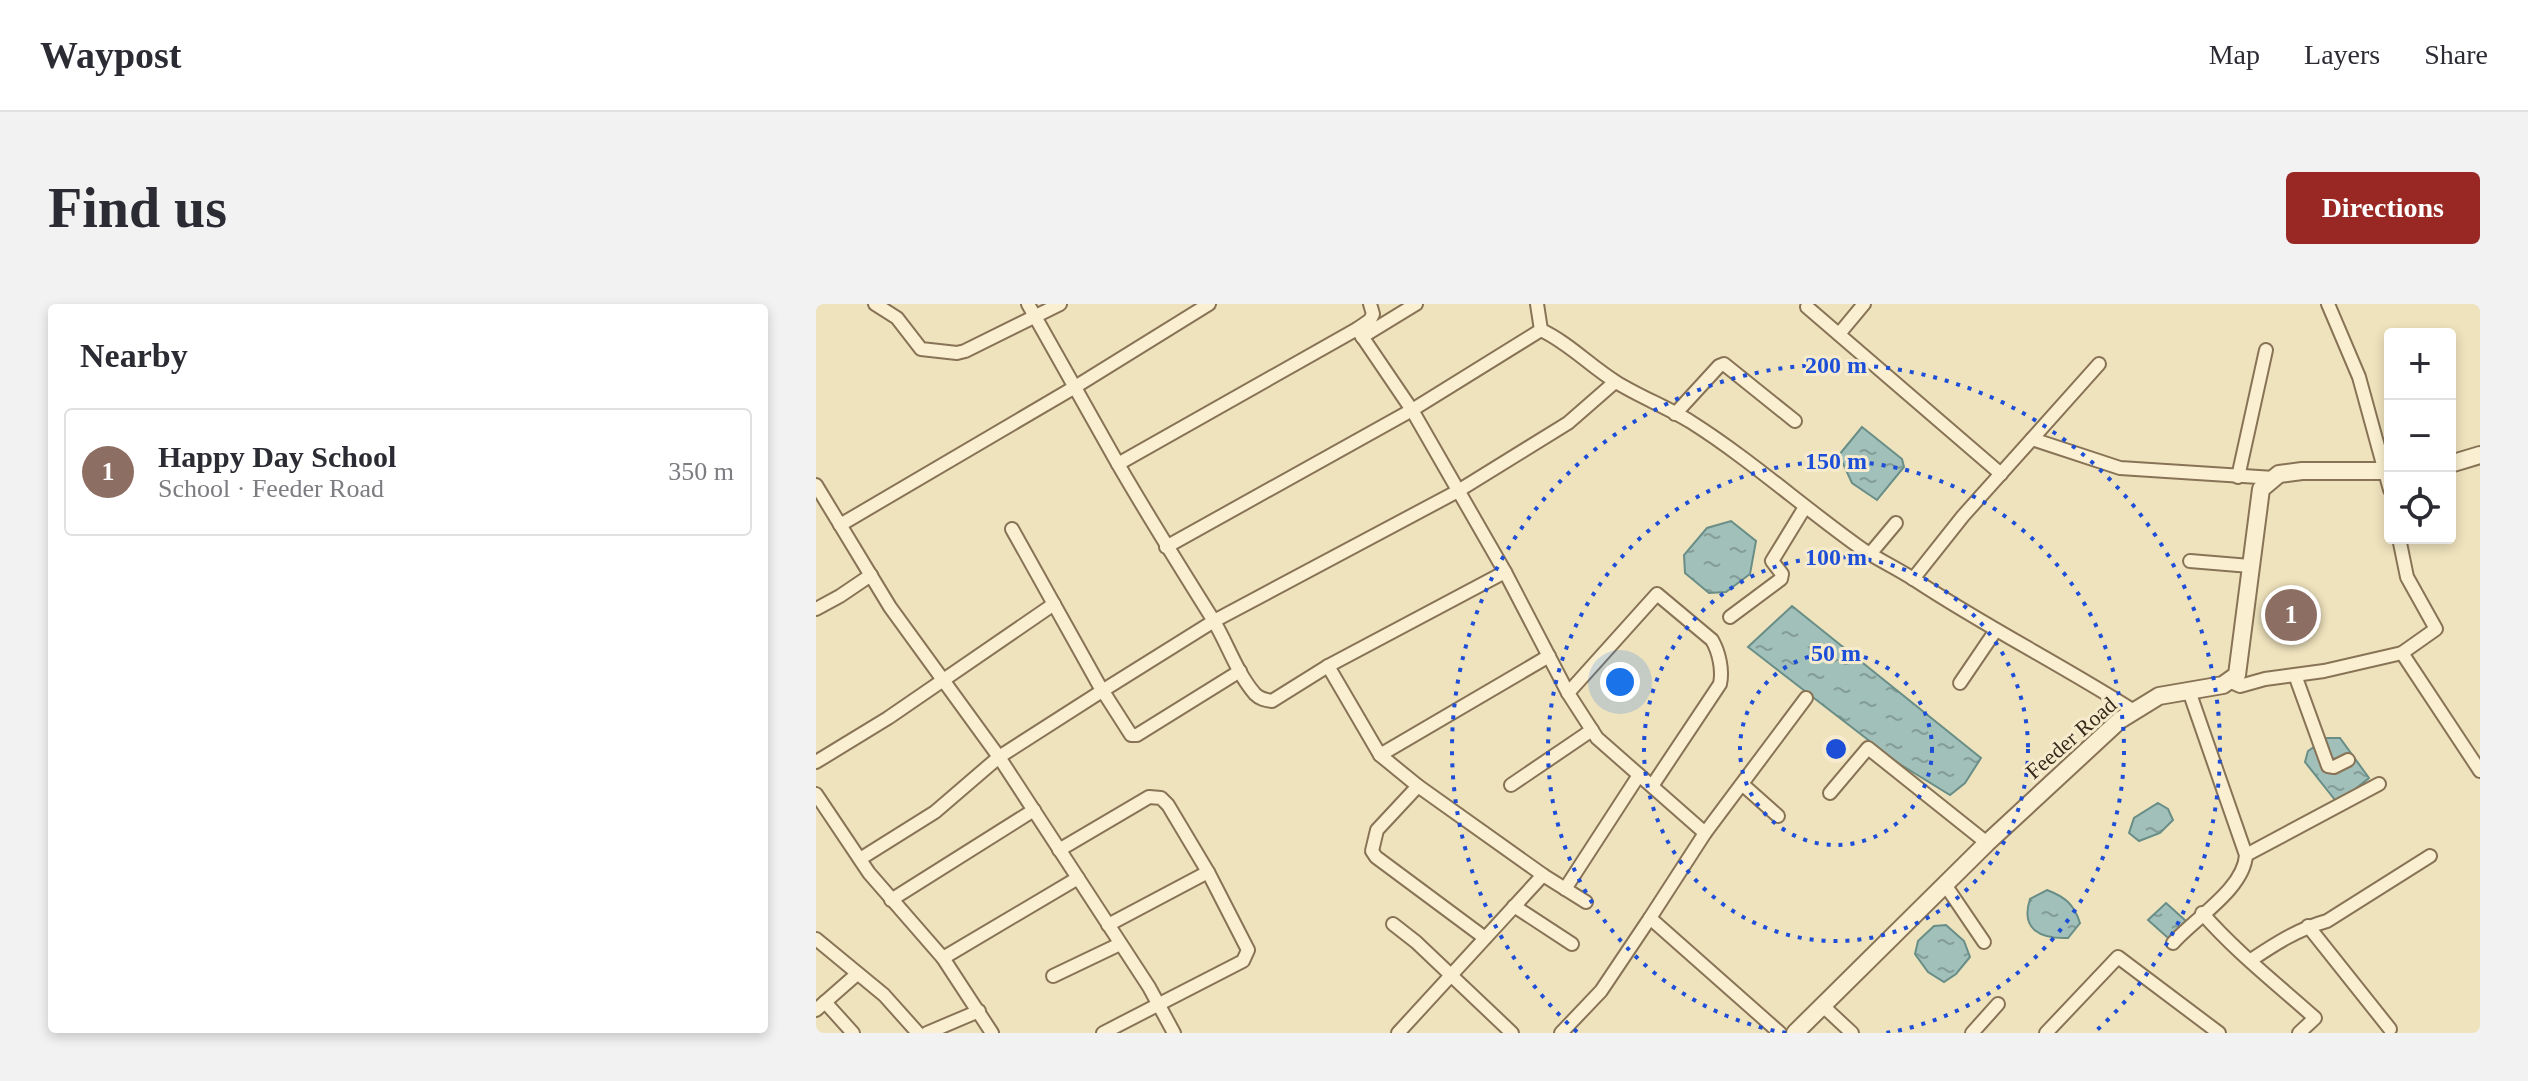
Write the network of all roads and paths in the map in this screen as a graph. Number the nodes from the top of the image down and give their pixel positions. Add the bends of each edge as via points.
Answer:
1 (875, 304) edge
2 (1028, 304) edge
3 (1060, 304) edge
4 (1209, 304) edge
5 (1370, 304) edge
6 (1416, 304) edge
7 (1537, 304) edge
8 (1864, 304) edge
9 (2328, 304) edge
10 (1807, 307) dead end
11 (1187, 309) edge
12 (1035, 317) junction
13 (1541, 330) junction
14 (1360, 333) junction
15 (1839, 334) junction
16 (2266, 350) dead end
17 (2099, 364) dead end
18 (1615, 382) junction
19 (1075, 387) junction
20 (1412, 410) junction
21 (1675, 414) junction
22 (1795, 421) dead end
23 (2032, 439) junction
24 (2480, 455) edge
25 (2384, 458) edge
26 (2456, 462) edge
27 (1118, 464) junction
28 (2384, 471) edge
29 (2001, 474) junction
30 (2238, 477) junction
31 (2274, 478) junction
32 (816, 485) edge
33 (1458, 491) junction
34 (821, 504) edge
35 (1805, 507) junction
36 (1896, 523) dead end
37 (840, 525) junction
38 (1012, 529) dead end
39 (2400, 544) edge
40 (1166, 547) junction
41 (1870, 554) junction
42 (2190, 561) dead end
43 (2250, 566) junction
44 (1505, 572) junction
45 (871, 575) junction
46 (1913, 579) junction
47 (1054, 604) junction
48 (816, 609) edge
49 (1730, 617) dead end
50 (1214, 621) junction
51 (1996, 630) junction
52 (2402, 653) junction
53 (1549, 656) junction
54 (1328, 666) junction
55 (1240, 671) junction
56 (2295, 675) junction
57 (943, 679) junction
58 (2229, 681) junction
59 (1960, 683) dead end
60 (1102, 691) junction
61 (2189, 691) junction
62 (1568, 693) junction
63 (1806, 698) dead end
64 (2134, 711) junction
65 (1592, 730) junction
66 (1380, 755) junction
67 (999, 757) junction
68 (2348, 760) dead end
69 (816, 762) edge
70 (2480, 771) edge
71 (1639, 775) junction
72 (1742, 784) junction
73 (2379, 784) dead end
74 (1511, 785) dead end
75 (1418, 786) junction
76 (1652, 786) junction
77 (1830, 793) dead end
78 (816, 794) edge
79 (827, 810) junction
80 (1034, 810) junction
81 (1778, 816) dead end
82 (816, 819) edge
83 (1705, 833) junction
84 (1987, 843) junction
85 (1059, 850) junction
86 (2246, 855) junction
87 (2430, 856) dead end
88 (860, 859) junction
89 (1208, 872) junction
90 (1543, 875) junction
91 (1078, 878) junction
92 (1946, 886) junction
93 (1565, 889) junction
94 (891, 900) junction
95 (1586, 902) dead end
96 (1514, 906) junction
97 (2202, 913) junction
98 (1650, 918) junction
99 (1393, 924) dead end
100 (1108, 925) junction
101 (2308, 926) junction
102 (1485, 938) junction
103 (816, 939) edge
104 (1984, 942) dead end
105 (2173, 943) dead end
106 (1120, 944) junction
107 (1572, 944) dead end
108 (943, 958) junction
109 (2251, 960) junction
110 (857, 974) junction
111 (1452, 975) junction
112 (1053, 976) dead end
113 (1157, 1004) junction
114 (1998, 1004) dead end
115 (820, 1006) edge
116 (1823, 1006) junction
117 (979, 1011) junction
118 (2390, 1029) dead end
119 (853, 1033) edge
120 (918, 1033) edge
121 (927, 1033) edge
122 (992, 1033) edge
123 (1103, 1033) edge
124 (1174, 1033) edge
125 (1398, 1033) edge
126 (1512, 1033) edge
127 (1561, 1033) edge
128 (1780, 1033) edge
129 (1795, 1033) edge
130 (1852, 1033) edge
131 (1972, 1033) edge
132 (2046, 1033) edge
133 (2219, 1033) edge
134 (2299, 1033) edge

1 - 12 street via 897,318 921,349 947,352 965,351
2 - 12 street
3 - 12 street
4 - 11 street
5 - 14 street via 1373,314
6 - 14 street
7 - 13 street
8 - 15 street
9 - 25 street via 2359,377
10 - 15 street
11 - 19 street
12 - 19 street
13 - 18 street
13 - 20 street
14 - 20 street
14 - 27 street
15 - 29 street
16 - 30 street
17 - 23 street
18 - 21 street
18 - 33 street via 1568,423
19 - 27 street
19 - 37 street
20 - 33 street
20 - 40 street
21 - 22 street via 1724,364
21 - 35 street
23 - 29 street
23 - 30 street via 2120,468
24 - 26 street
27 - 40 street
28 - 31 street via 2302,471
29 - 46 street
30 - 31 street
31 - 43 street via 2261,489
32 - 34 street
33 - 44 street
33 - 50 street
34 - 37 street
35 - 41 street
35 - 49 street via 1773,559 1781,579
36 - 41 street
37 - 45 street
38 - 47 street
39 - 52 street via 2407,577 2436,629
40 - 50 street
41 - 46 street
42 - 43 street
43 - 58 street via 2237,675
44 - 53 street
44 - 54 street
45 - 48 street
45 - 57 street
46 - 51 street
47 - 57 street
47 - 60 street
50 - 55 street
50 - 60 street
51 - 59 street
51 - 64 street
52 - 56 street
52 - 70 street
53 - 62 street
53 - 66 street
54 - 55 street via 1272,701 1256,695
54 - 66 street
55 - 60 street via 1134,736
56 - 58 street via 2240,686
56 - 68 street via 2328,766
57 - 67 street
57 - 69 street
58 - 61 street, Feeder Road
60 - 67 street
61 - 64 street, Feeder Road via 2159,696
61 - 86 street
62 - 65 street
62 - 76 street via 1657,594 1712,640 1720,684
63 - 72 street
64 - 84 street, Feeder Road
65 - 71 street
65 - 74 street
66 - 75 street
67 - 80 street
67 - 88 street via 935,812
71 - 76 street
71 - 93 street
72 - 81 street
72 - 83 street
73 - 86 street
75 - 90 street
75 - 102 street via 1377,830 1372,851
76 - 83 street
77 - 84 street via 1868,748
78 - 79 street
79 - 82 street
79 - 88 street
80 - 85 street
80 - 94 street
83 - 98 street
84 - 92 street, Feeder Road
85 - 89 street via 1157,796 1168,805
85 - 91 street
86 - 97 street via 2239,879
87 - 101 street via 2327,921
88 - 94 street
89 - 100 street
89 - 113 street via 1248,954
90 - 93 street
90 - 96 street
91 - 100 street
91 - 108 street
92 - 104 street
92 - 116 street, Feeder Road
93 - 95 street
94 - 108 street
96 - 102 street
96 - 107 street
97 - 105 street
97 - 109 street via 2230,946
98 - 127 street via 1601,991
98 - 128 street
99 - 111 street
100 - 106 street
101 - 109 street
101 - 118 street
102 - 111 street
103 - 110 street
106 - 112 street
106 - 113 street
108 - 117 street
109 - 134 street via 2315,1018
110 - 115 street
110 - 120 street via 891,1000
111 - 125 street
111 - 126 street
113 - 123 street
113 - 124 street
114 - 131 street
115 - 119 street
116 - 129 street, Feeder Road
116 - 130 street
117 - 121 street
117 - 122 street
132 - 133 street via 2118,957

